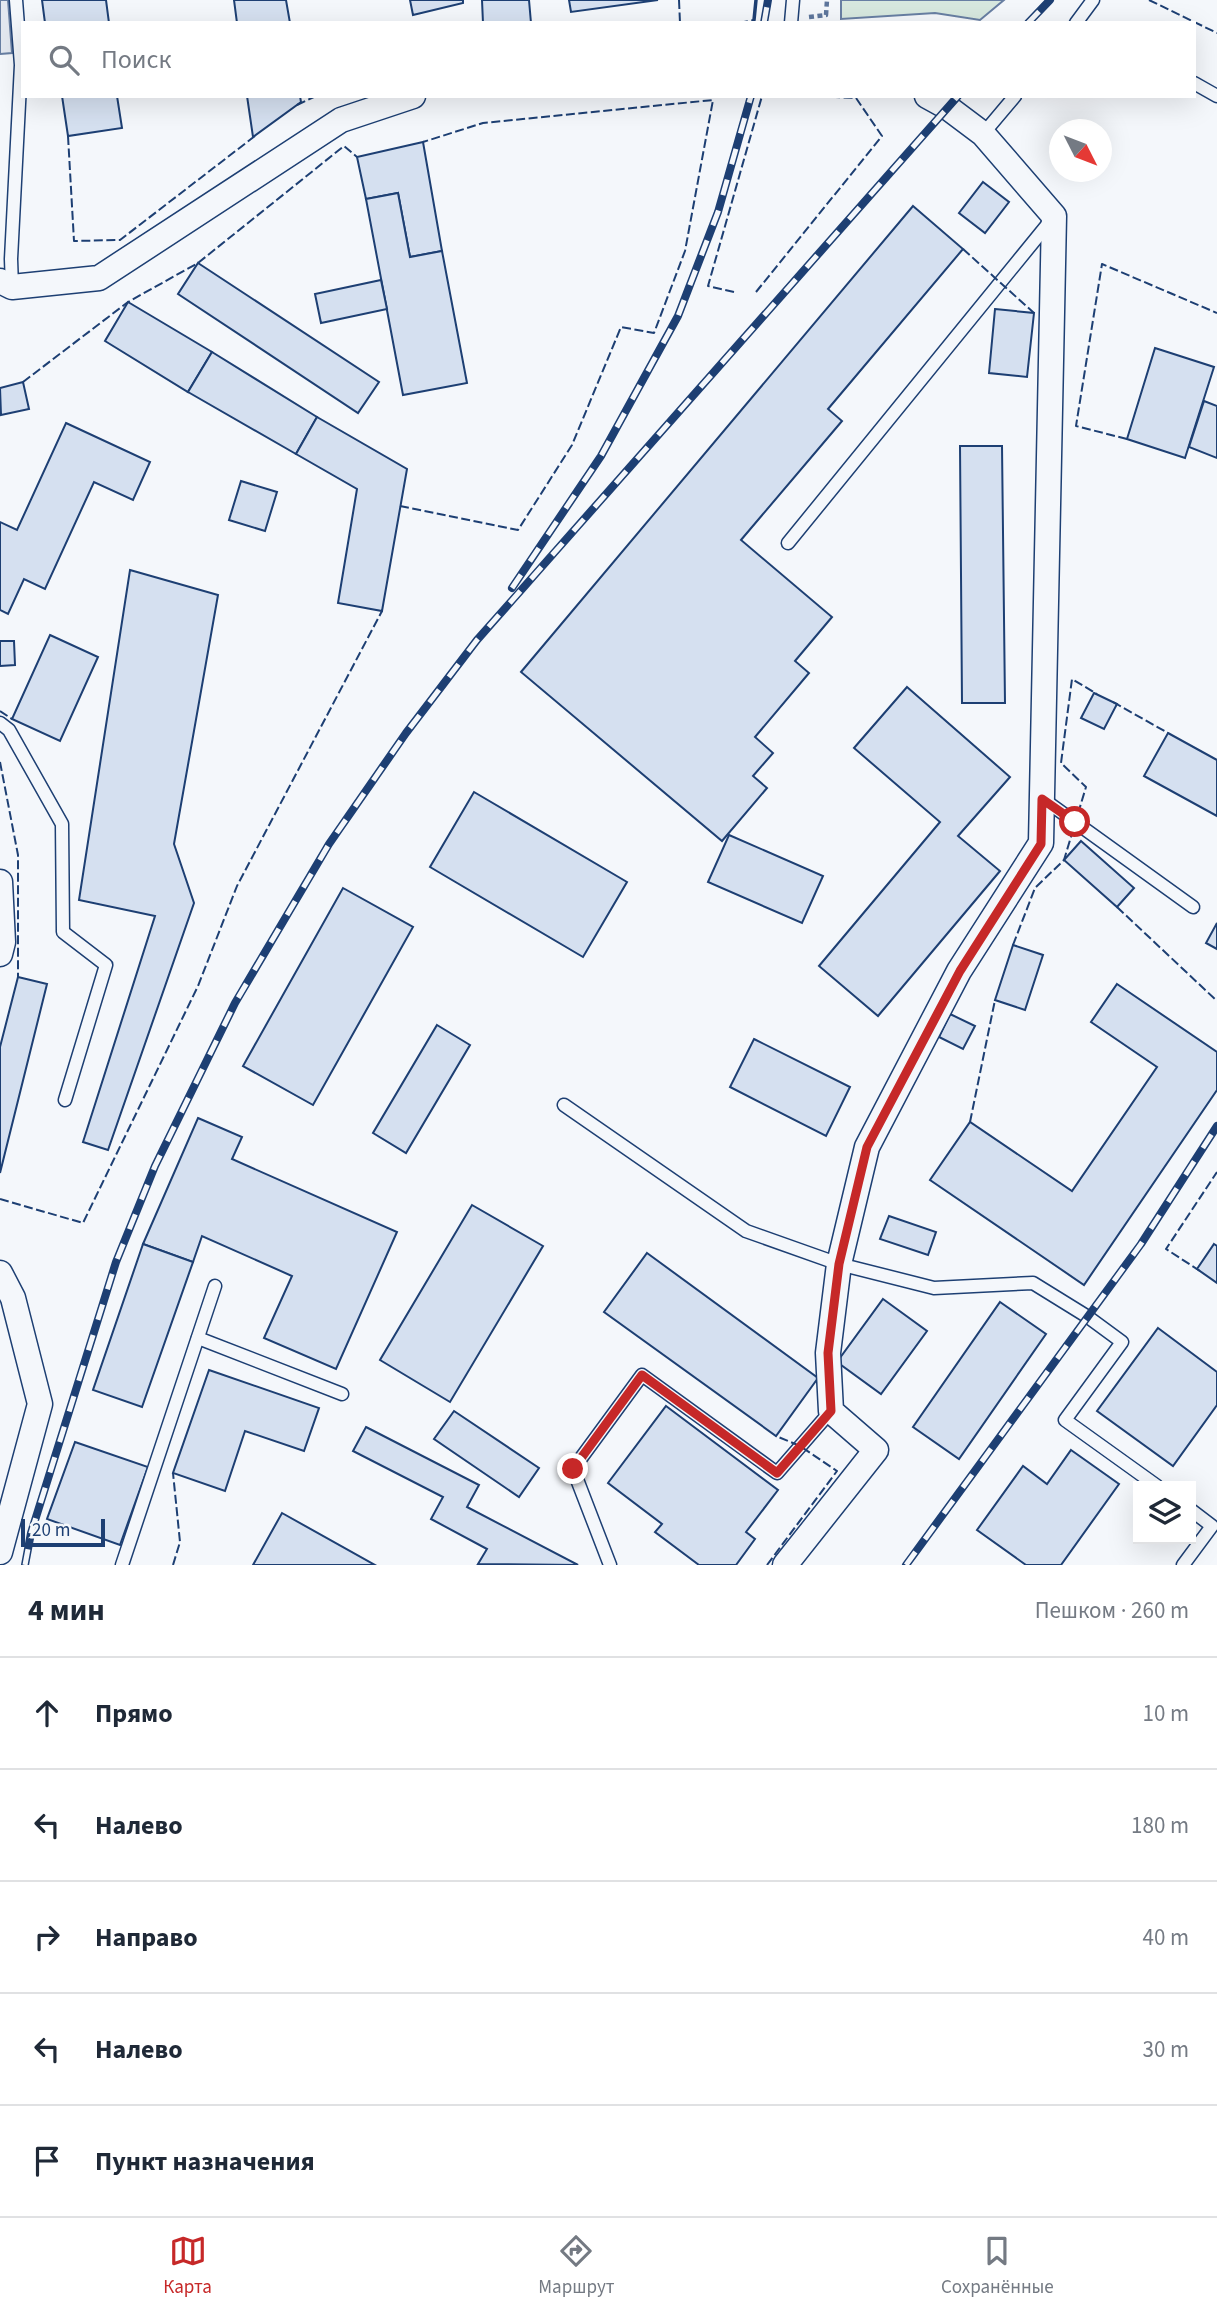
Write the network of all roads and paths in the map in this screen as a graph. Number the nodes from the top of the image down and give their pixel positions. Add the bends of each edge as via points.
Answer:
1 (16, 0) edge
2 (793, 0) edge
3 (1093, 0) edge
4 (791, 21) edge
5 (1081, 21) edge
6 (1196, 84) edge
7 (1217, 96) edge
8 (407, 98) edge
9 (931, 98) edge
10 (1013, 98) edge
11 (983, 134) junction
12 (1055, 216) junction
13 (6, 284) edge
14 (788, 544) dead end
15 (0, 723) edge
16 (1042, 799) junction
17 (0, 882) edge
18 (1193, 907) dead end
19 (0, 954) edge
20 (65, 1100) dead end
21 (564, 1105) dead end
22 (839, 1264) junction
23 (0, 1272) edge
24 (215, 1286) dead end
25 (198, 1338) junction
26 (342, 1394) dead end
27 (831, 1411) junction
28 (1150, 1481) edge
29 (1196, 1514) edge
30 (0, 1552) edge
31 (122, 1565) edge
32 (610, 1565) edge
33 (785, 1565) edge
34 (1183, 1565) edge

1 - 13 lane via 21,65
2 - 4 lane
3 - 5 lane
6 - 7 lane
8 - 13 street via 341,120 99,278
9 - 11 street
10 - 11 lane
11 - 12 street
12 - 14 lane
12 - 16 street
15 - 20 lane via 9,730 62,824 63,932 106,964
16 - 18 lane
16 - 22 street via 1041,844 960,971 867,1147
17 - 19 street
21 - 22 lane via 746,1231
22 - 27 street via 828,1353
22 - 28 lane via 934,1288 1033,1283 1088,1317 1122,1342 1065,1420
23 - 30 street via 13,1298 40,1404
24 - 25 lane
25 - 26 lane
25 - 31 lane
27 - 32 lane via 777,1473 642,1375 573,1469
27 - 33 street via 876,1450
29 - 34 lane via 1212,1526

